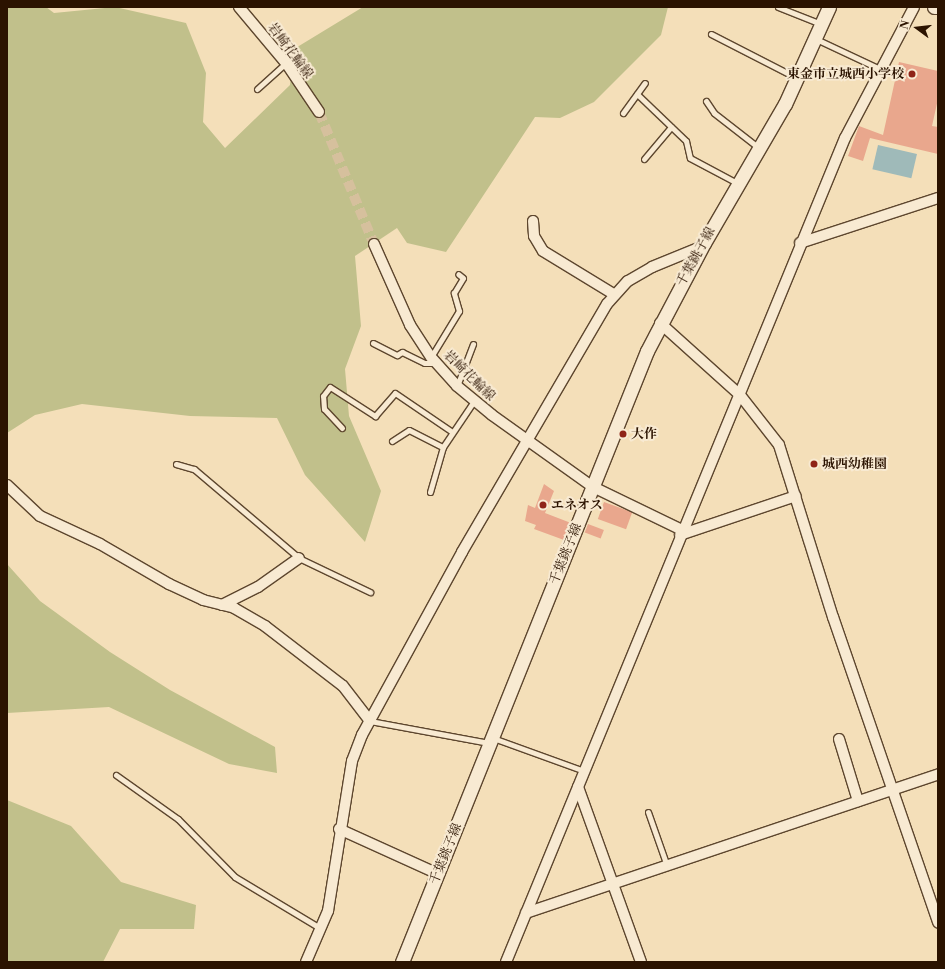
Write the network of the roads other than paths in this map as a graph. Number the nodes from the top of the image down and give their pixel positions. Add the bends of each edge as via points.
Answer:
1 (239, 7) edge
2 (778, 7) edge
3 (829, 7) edge
4 (914, 7) edge
5 (934, 7) edge
6 (938, 7) edge
7 (822, 25) junction
8 (711, 34) dead end
9 (816, 39) junction
10 (286, 63) junction
11 (883, 70) junction
12 (798, 78) junction
13 (645, 83) dead end
14 (257, 89) dead end
15 (636, 94) junction
16 (706, 101) dead end
17 (319, 112) tunnel mouth
18 (622, 113) dead end
19 (671, 127) junction
20 (759, 149) junction
21 (644, 159) dead end
22 (738, 184) junction
23 (938, 198) edge
24 (533, 220) dead end
25 (800, 243) junction
26 (374, 244) tunnel mouth
27 (701, 248) junction
28 (458, 274) dead end
29 (615, 295) junction
30 (660, 323) junction
31 (373, 343) dead end
32 (473, 344) dead end
33 (433, 360) junction
34 (457, 386) junction
35 (740, 395) junction
36 (474, 400) junction
37 (342, 428) dead end
38 (451, 431) junction
39 (392, 441) dead end
40 (529, 441) junction
41 (443, 447) junction
42 (176, 464) dead end
43 (7, 485) edge
44 (593, 487) junction
45 (430, 492) dead end
46 (796, 496) junction
47 (681, 533) junction
48 (299, 558) junction
49 (370, 592) dead end
50 (222, 605) junction
51 (370, 721) junction
52 (839, 739) dead end
53 (491, 741) junction
54 (584, 771) junction
55 (938, 774) edge
56 (116, 775) dead end
57 (578, 787) junction
58 (893, 789) junction
59 (858, 801) junction
60 (648, 812) dead end
61 (339, 829) junction
62 (667, 866) junction
63 (438, 874) junction
64 (614, 883) junction
65 (526, 913) junction
66 (938, 922) edge
67 (320, 928) junction
68 (306, 962) edge
69 (402, 962) edge
70 (506, 962) edge
71 (641, 962) edge

1 - 10 street, 岩崎花輪線
2 - 7 lane
3 - 7 street, 千葉銚子線
4 - 11 street
5 - 6 street
7 - 9 street, 千葉銚子線
8 - 12 lane
9 - 11 lane
9 - 12 street, 千葉銚子線
10 - 14 lane
10 - 17 street, 岩崎花輪線
11 - 25 street via 844,138
12 - 20 street, 千葉銚子線
13 - 15 lane
15 - 18 lane
15 - 19 lane
16 - 20 lane via 714,113
19 - 21 lane
19 - 22 lane via 686,141 690,158
20 - 22 street, 千葉銚子線
22 - 27 street, 千葉銚子線
23 - 25 street
24 - 29 street via 534,236 543,251
25 - 35 street
26 - 33 street, 岩崎花輪線 via 410,325
27 - 29 street via 652,267 628,281
27 - 30 street, 千葉銚子線
28 - 33 lane via 463,278 454,293 459,311
29 - 40 street
30 - 35 street
30 - 44 street, 千葉銚子線
31 - 33 lane via 397,355 402,352 425,363
32 - 34 lane
33 - 34 street, 岩崎花輪線
34 - 36 street, 岩崎花輪線
35 - 46 street via 779,445
35 - 47 street
36 - 38 lane
36 - 40 street, 岩崎花輪線
37 - 38 lane via 324,409 323,396 330,387 374,416 395,393
38 - 41 lane
39 - 41 lane via 409,430
40 - 44 street, 岩崎花輪線
40 - 51 street via 462,552
41 - 45 lane
42 - 48 lane via 194,469
43 - 50 street via 40,516 100,544 169,584
44 - 47 street, 岩崎花輪線
44 - 53 street, 千葉銚子線
46 - 47 street
46 - 58 street via 833,617
47 - 54 street
48 - 49 lane
48 - 50 street via 258,587
50 - 51 street via 265,626 317,664 343,686
51 - 53 lane
51 - 61 street via 352,761
52 - 59 street
53 - 54 lane
53 - 63 street, 千葉銚子線
54 - 57 street
55 - 58 street
56 - 67 lane via 178,819 235,877
57 - 64 street
57 - 65 street
58 - 59 street
58 - 66 street
59 - 62 street
60 - 62 lane
61 - 63 street
61 - 67 street via 336,872 328,911
62 - 64 street
63 - 69 street, 千葉銚子線
64 - 65 street
64 - 71 street
65 - 70 street
67 - 68 street

